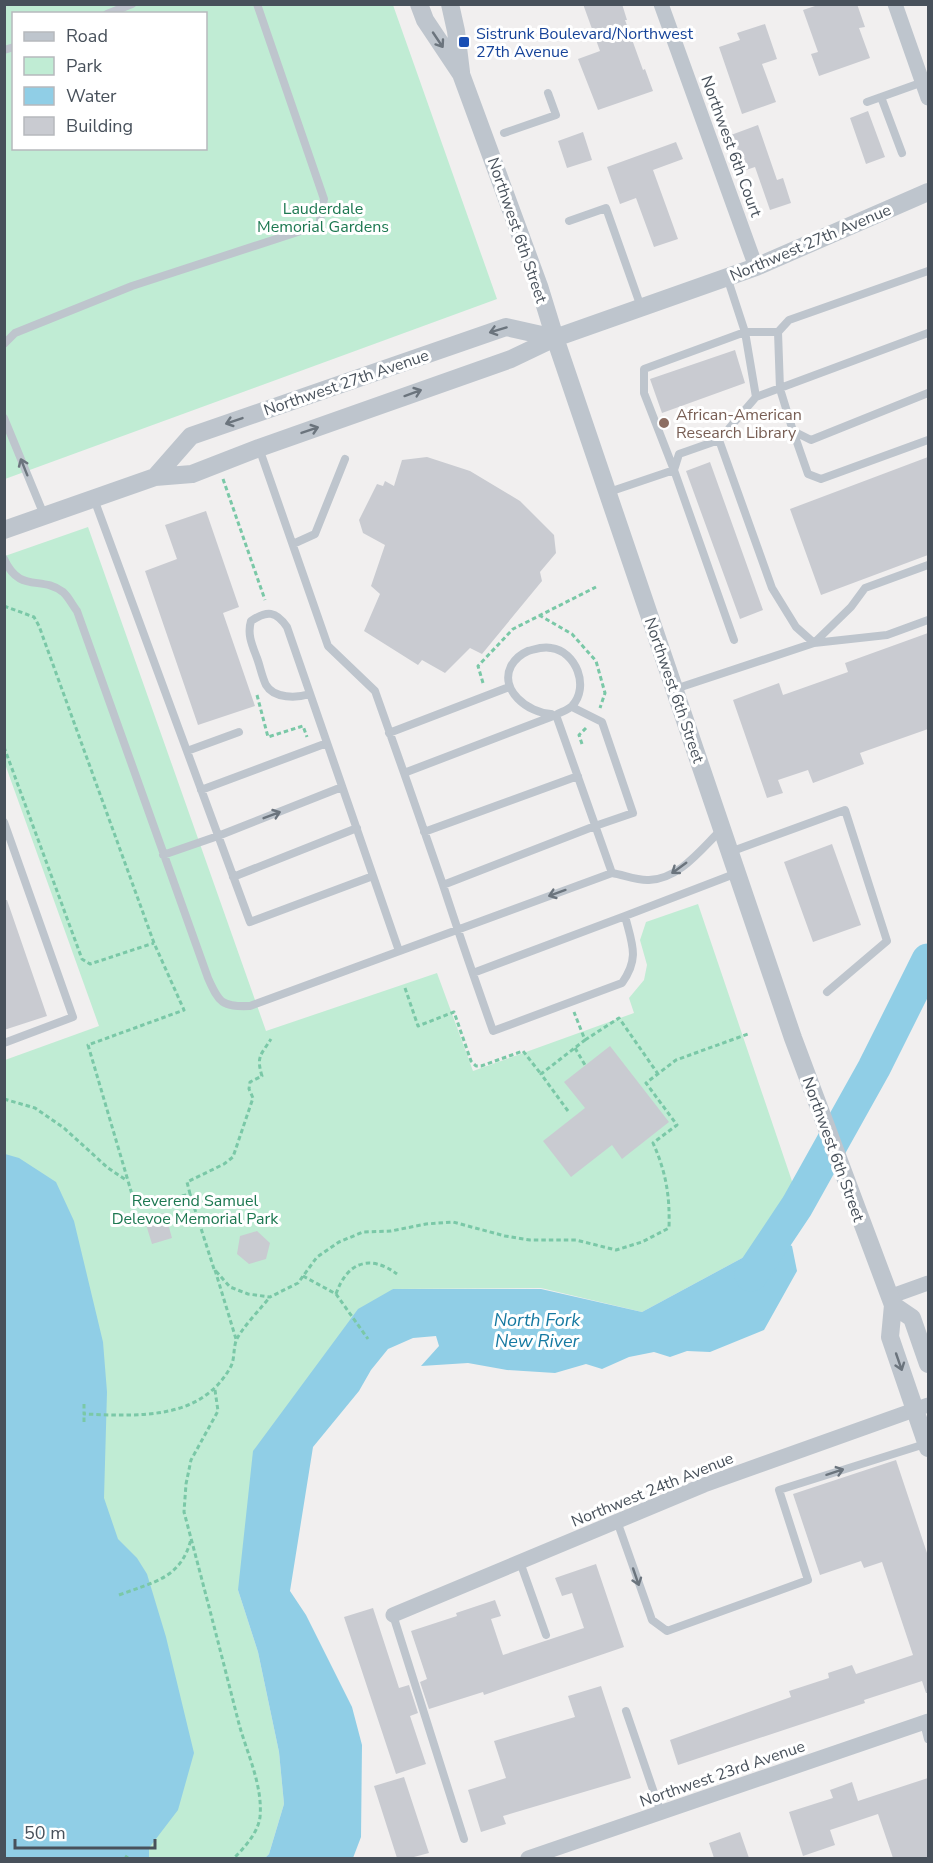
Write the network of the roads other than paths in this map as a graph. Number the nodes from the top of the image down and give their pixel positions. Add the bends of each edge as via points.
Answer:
1 (132, 4) edge
2 (257, 4) edge
3 (419, 4) edge
4 (450, 4) edge
5 (661, 4) edge
6 (895, 4) edge
7 (111, 12) edge
8 (461, 74) junction
9 (923, 82) junction
10 (548, 93) dead end
11 (881, 97) junction
12 (928, 98) edge
13 (867, 102) dead end
14 (504, 133) dead end
15 (902, 153) dead end
16 (928, 192) edge
17 (569, 221) dead end
18 (756, 267) junction
19 (928, 271) edge
20 (727, 277) junction
21 (641, 307) junction
22 (745, 332) junction
23 (778, 332) junction
24 (928, 333) edge
25 (555, 338) junction
26 (4, 344) edge
27 (780, 389) junction
28 (928, 393) edge
29 (756, 397) junction
30 (4, 418) edge
31 (793, 431) junction
32 (719, 440) junction
33 (928, 440) edge
34 (259, 448) junction
35 (345, 459) dead end
36 (674, 470) junction
37 (154, 477) junction
38 (608, 493) junction
39 (94, 498) junction
40 (44, 516) junction
41 (4, 530) edge
42 (292, 544) junction
43 (4, 559) edge
44 (928, 565) edge
45 (928, 620) edge
46 (734, 640) dead end
47 (814, 643) junction
48 (509, 687) junction
49 (675, 689) junction
50 (310, 694) junction
51 (572, 706) junction
52 (556, 714) junction
53 (239, 732) dead end
54 (389, 733) junction
55 (327, 743) junction
56 (187, 751) junction
57 (404, 772) junction
58 (578, 776) junction
59 (342, 787) junction
60 (201, 790) junction
61 (4, 822) edge
62 (595, 826) junction
63 (357, 828) junction
64 (722, 829) junction
65 (424, 832) junction
66 (218, 836) junction
67 (730, 852) junction
68 (163, 855) junction
69 (612, 873) junction
70 (737, 873) junction
71 (373, 876) junction
72 (233, 877) junction
73 (443, 885) junction
74 (624, 916) junction
75 (458, 929) junction
76 (399, 951) junction
77 (473, 973) junction
78 (827, 992) dead end
79 (4, 1043) edge
80 (928, 1283) edge
81 (891, 1301) junction
82 (928, 1364) edge
83 (922, 1408) edge
84 (928, 1446) edge
85 (617, 1521) junction
86 (520, 1562) junction
87 (393, 1615) joint
88 (546, 1635) dead end
89 (626, 1711) dead end
90 (926, 1722) edge
91 (928, 1739) edge
92 (661, 1813) junction
93 (464, 1839) dead end
94 (528, 1858) edge

1 - 7 lane
2 - 26 lane via 324,200 318,225 132,286 15,333
3 -> 8 street, Northwest 6th Street via 425,21
4 - 8 street, Northwest 6th Street
5 - 18 street, Northwest 6th Court
6 - 9 street
8 - 25 street, Northwest 6th Street
9 - 11 lane
9 - 12 street
10 - 14 lane via 556,115
11 - 13 lane
11 - 15 lane
16 - 18 street, Northwest 27th Avenue
17 - 21 lane via 606,208
18 - 20 street, Northwest 27th Avenue
19 - 23 lane via 789,320
20 - 21 street, Northwest 27th Avenue
20 - 22 lane
21 - 25 street, Northwest 27th Avenue
22 - 23 lane
22 - 29 lane
22 - 36 lane via 644,369 644,393
23 - 27 lane
24 - 27 lane
34 -> 25 street, Northwest 27th Avenue via 525,354
25 -> 37 street, Northwest 27th Avenue via 506,327 190,436
25 - 38 street, Northwest 6th Street
27 - 29 lane
27 - 31 lane
28 - 31 lane via 811,440
29 - 32 lane
40 -> 30 lane
31 - 33 lane via 808,474 821,479
32 - 36 lane via 679,454
32 - 47 lane via 772,588 796,627
34 - 37 street, Northwest 27th Avenue via 192,474
34 - 42 lane
35 - 42 lane via 315,534
36 - 38 lane
36 - 46 lane
37 - 39 street, Northwest 27th Avenue
38 - 49 street, Northwest 6th Street
39 - 40 street, Northwest 27th Avenue
39 - 56 lane
40 - 41 street, Northwest 27th Avenue
42 - 54 lane via 327,646 375,691
43 - 68 lane via 16,577 64,592 76,611
44 - 47 lane via 865,588
45 - 47 lane via 887,635
47 - 49 lane
48 - 51 lane via 507,676 512,663 522,654 552,648 564,653 575,665 580,679 581,693
48 - 52 lane via 528,708
48 - 54 lane
49 - 64 street, Northwest 6th Street
50 - 50 lane via 287,627 279,616 269,613 251,621 250,640 267,687 286,696
50 - 55 lane
51 - 52 lane
51 - 62 lane via 602,722 633,813
52 - 57 lane
52 - 58 lane
53 - 56 lane
54 - 57 lane
55 - 59 lane
55 - 60 lane
56 - 60 lane
57 - 65 lane
58 - 62 lane
58 - 65 lane
59 - 63 lane
66 -> 59 lane
60 - 66 lane
61 - 79 lane via 73,1017
62 - 69 lane
62 - 73 lane
63 - 71 lane
63 - 72 lane
64 - 67 street, Northwest 6th Street
64 -> 69 lane via 680,870 662,878 648,880
65 - 73 lane
66 - 68 lane
66 - 72 lane
67 - 70 street, Northwest 6th Street
67 - 78 lane via 845,810 887,941
68 - 76 lane via 216,998 231,1007 250,1006
69 -> 75 lane
70 - 74 lane
70 - 81 street, Northwest 6th Street
71 - 72 lane via 250,922
71 - 76 lane
73 - 75 lane
74 - 77 lane
74 - 77 lane via 633,949 631,970 622,983 493,1031
75 - 76 lane
75 - 77 lane
80 - 81 street
81 - 82 street, Northwest 6th Street via 912,1318
81 -> 83 street, Northwest 6th Street via 890,1337
83 - 84 street, Northwest 6th Street
83 - 85 street, Northwest 24th Avenue via 704,1485
85 -> 84 lane via 652,1620 667,1631 808,1580 779,1490
85 - 86 street, Northwest 24th Avenue
86 - 87 street, Northwest 24th Avenue
86 - 88 lane
87 - 93 lane
89 - 92 lane
90 - 91 lane
90 - 92 street, Northwest 23rd Avenue
92 - 94 street, Northwest 23rd Avenue

